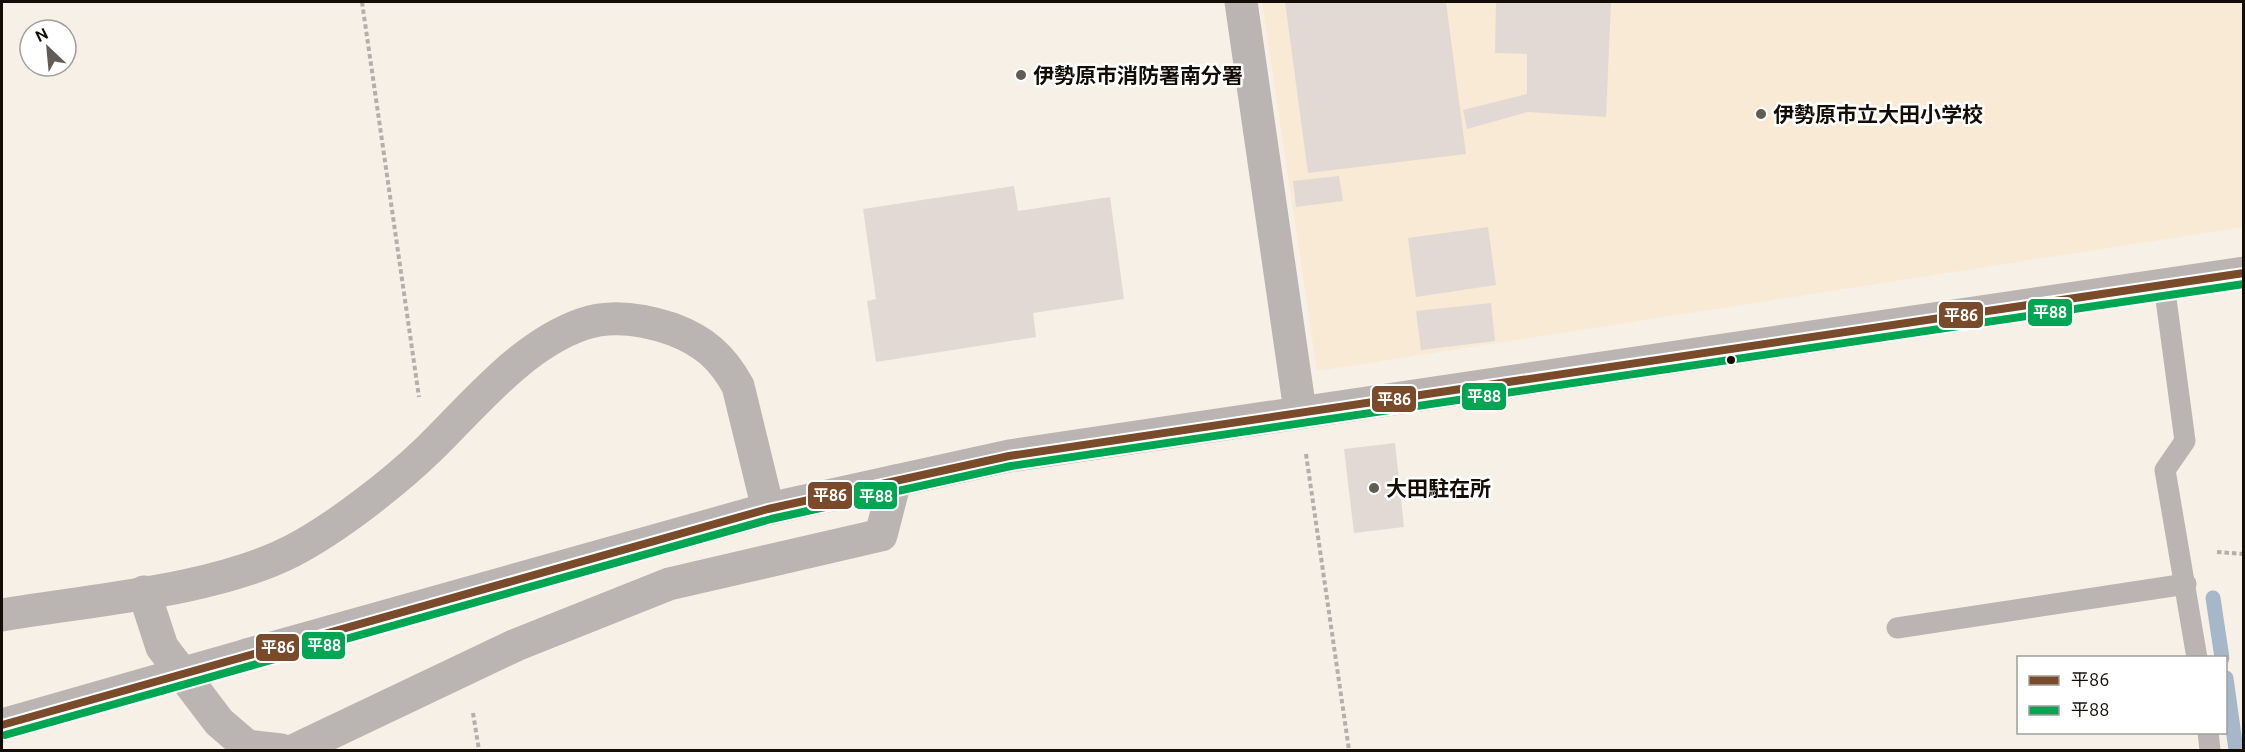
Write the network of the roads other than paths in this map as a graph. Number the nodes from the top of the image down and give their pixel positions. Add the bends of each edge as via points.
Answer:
1 (1241, 2) edge
2 (2244, 273) edge
3 (2164, 284) junction
4 (1300, 411) junction
5 (896, 481) junction
6 (768, 509) junction
7 (2186, 584) junction
8 (144, 592) junction
9 (2, 615) edge
10 (1897, 628) dead end
11 (2197, 656) edge
12 (2, 725) edge
13 (2208, 734) edge
14 (281, 750) edge
15 (296, 750) edge
16 (2210, 750) edge

1 - 4 street
2 - 3 street
3 - 4 street
3 - 7 lane via 2185,441 2165,470
4 - 5 street via 1009,456
5 - 6 street
5 - 15 street via 881,535 669,584 516,645
6 - 8 street via 745,407 728,368 714,350 698,339 658,324 599,320 583,324 533,351 427,451 367,500 293,551 236,572
6 - 12 street, bridge
7 - 10 lane
7 - 11 lane
8 - 9 street
8 - 14 street via 162,647 219,722 247,746
13 - 16 lane

